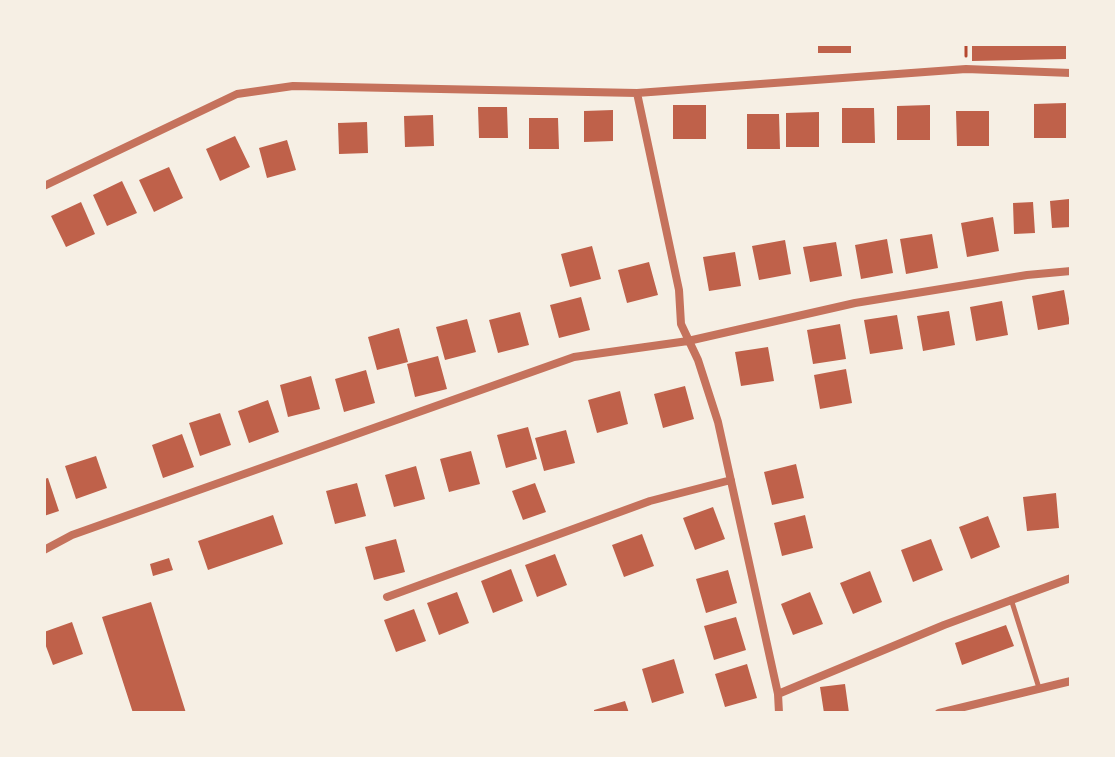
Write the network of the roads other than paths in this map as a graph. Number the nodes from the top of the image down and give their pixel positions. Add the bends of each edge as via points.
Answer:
1 (1071, 73) edge
2 (637, 93) junction
3 (44, 186) edge
4 (1071, 271) edge
5 (688, 341) junction
6 (731, 480) junction
7 (44, 550) edge
8 (1071, 578) edge
9 (387, 597) dead end
10 (1011, 598) junction
11 (1071, 681) edge
12 (1039, 688) junction
13 (778, 694) junction
14 (779, 713) edge
15 (939, 713) edge

1 - 2 street via 966,69
2 - 3 street via 293,86 237,94
2 - 5 street
4 - 5 street via 855,303
5 - 6 street via 718,422
5 - 7 street via 574,357 72,535
6 - 9 street via 650,501
6 - 13 street
8 - 10 street
10 - 12 lane
10 - 13 street
11 - 12 street
12 - 15 street
13 - 14 street

